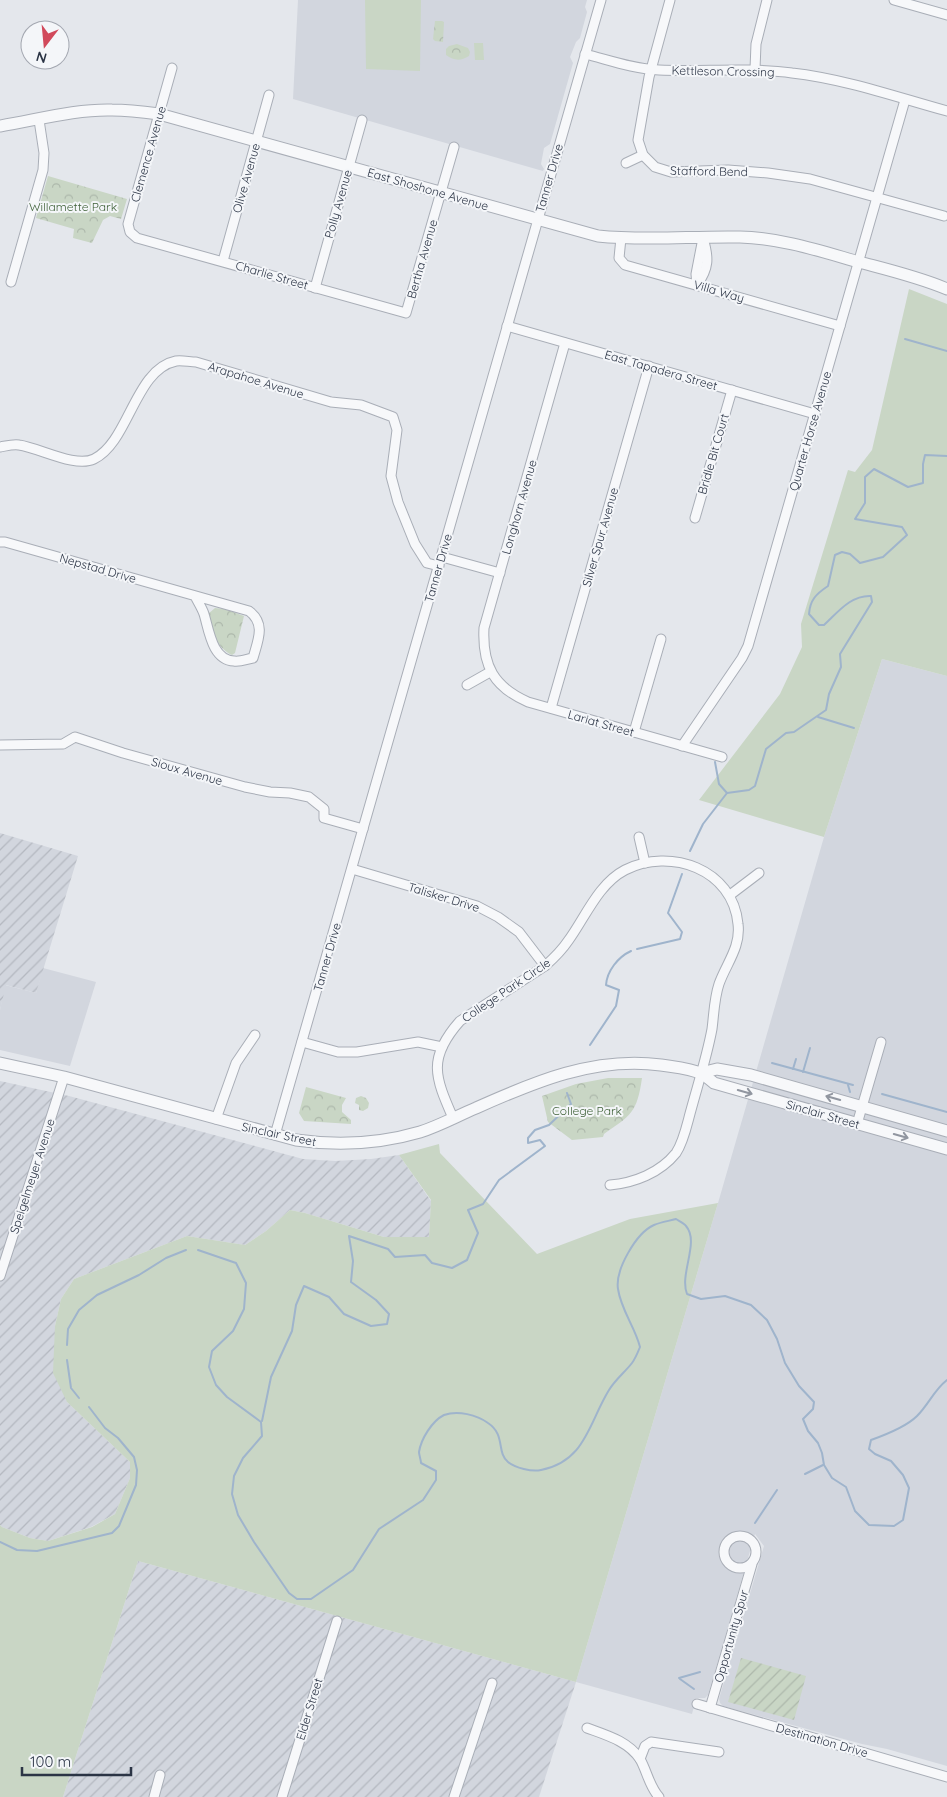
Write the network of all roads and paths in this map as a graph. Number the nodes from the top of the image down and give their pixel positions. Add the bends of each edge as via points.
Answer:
1 (601, 0) edge
2 (670, 0) edge
3 (767, 0) edge
4 (894, 0) edge
5 (947, 15) edge
6 (585, 54) junction
7 (172, 68) dead end
8 (651, 69) junction
9 (754, 69) junction
10 (269, 95) dead end
11 (905, 100) junction
12 (947, 111) edge
13 (159, 114) junction
14 (39, 120) junction
15 (362, 120) dead end
16 (0, 126) edge
17 (257, 140) junction
18 (454, 147) dead end
19 (642, 155) junction
20 (626, 162) dead end
21 (349, 167) junction
22 (440, 192) junction
23 (877, 197) junction
24 (944, 216) dead end
25 (537, 220) junction
26 (137, 238) joint
27 (621, 238) junction
28 (703, 238) junction
29 (223, 262) junction
30 (859, 262) junction
31 (11, 282) dead end
32 (697, 285) junction
33 (315, 288) junction
34 (947, 289) edge
35 (406, 313) joint
36 (507, 326) junction
37 (840, 326) junction
38 (565, 343) junction
39 (649, 366) junction
40 (732, 390) junction
41 (816, 414) junction
42 (0, 447) edge
43 (695, 518) dead end
44 (0, 542) edge
45 (440, 561) junction
46 (500, 572) junction
47 (196, 596) junction
48 (661, 640) dead end
49 (490, 672) junction
50 (467, 685) dead end
51 (551, 708) junction
52 (634, 732) junction
53 (0, 745) edge
54 (682, 746) junction
55 (722, 757) dead end
56 (363, 829) junction
57 (639, 838) dead end
58 (644, 863) junction
59 (352, 870) junction
60 (760, 873) dead end
61 (730, 895) junction
62 (545, 966) junction
63 (255, 1035) dead end
64 (302, 1042) junction
65 (881, 1042) dead end
66 (442, 1047) junction
67 (0, 1063) edge
68 (701, 1073) junction
69 (64, 1077) junction
70 (862, 1107) junction
71 (453, 1118) junction
72 (216, 1119) junction
73 (857, 1124) junction
74 (947, 1131) edge
75 (275, 1135) junction
76 (947, 1149) edge
77 (610, 1185) dead end
78 (0, 1276) edge
79 (752, 1564) dead end
80 (337, 1622) dead end
81 (492, 1683) dead end
82 (697, 1704) dead end
83 (710, 1708) junction
84 (587, 1728) dead end
85 (719, 1752) dead end
86 (640, 1759) junction
87 (160, 1775) dead end
88 (947, 1777) edge
89 (154, 1797) edge
90 (282, 1797) edge
91 (454, 1797) edge
92 (659, 1797) edge

1 - 6 street, Tanner Drive
2 - 8 street
3 - 9 street via 756,44
4 - 5 street
6 - 8 street, Kettleson Crossing
6 - 25 street, Tanner Drive
7 - 13 street, Clemence Avenue
8 - 9 street, Kettleson Crossing
8 - 19 street via 638,140
9 - 11 street, Kettleson Crossing via 828,79
10 - 17 street, Olive Avenue
11 - 12 street, Kettleson Crossing
11 - 23 street, Quarter Horse Avenue
13 - 14 street, East Shoshone Avenue via 105,110
13 - 17 street, East Shoshone Avenue
13 - 26 street, Clemence Avenue via 128,224 130,232
14 - 16 street, East Shoshone Avenue
14 - 31 street via 43,170
15 - 21 street, Polly Avenue
17 - 21 street, East Shoshone Avenue
17 - 29 street, Olive Avenue
18 - 22 street, Bertha Avenue
19 - 20 street
19 - 23 street, Stafford Bend via 655,167 671,172 728,170 768,173 810,179
21 - 22 street, East Shoshone Avenue
21 - 33 street, Polly Avenue
22 - 25 street, East Shoshone Avenue
22 - 35 street, Bertha Avenue
23 - 24 street, Stafford Bend
23 - 30 street, Quarter Horse Avenue
25 - 27 street, East Shoshone Avenue via 598,236
25 - 36 street, Tanner Drive
26 - 29 street, Charlie Street
27 - 28 street, East Shoshone Avenue
27 - 32 street, Villa Way via 619,258 625,265
28 - 30 street, East Shoshone Avenue via 774,240
28 - 32 street
29 - 33 street, Charlie Street
30 - 34 street, East Shoshone Avenue
30 - 37 street, Quarter Horse Avenue
32 - 37 street, Villa Way
33 - 35 street, Charlie Street
36 - 38 street, East Tapadera Street
36 - 45 street, Tanner Drive
37 - 41 street, Quarter Horse Avenue
38 - 39 street, East Tapadera Street
38 - 46 street, Longhorn Avenue
39 - 40 street, East Tapadera Street
39 - 51 street, Silver Spur Avenue
40 - 41 street, East Tapadera Street
40 - 43 street, Bridle Bit Court
41 - 54 street, Quarter Horse Avenue via 748,646
42 - 45 street, Arapahoe Avenue via 18,445 82,462 95,458 111,444 145,383 176,361 196,362 331,402 361,405 393,417 396,430 391,476 398,502 415,544 427,562
44 - 47 street, Nepstad Drive
45 - 46 street
45 - 56 street, Tanner Drive
46 - 49 street, Longhorn Avenue via 484,628 483,642
47 - 47 street, Nepstad Drive via 249,611 256,616 260,627 253,658 233,662 224,658 210,637
48 - 52 street
49 - 50 street
49 - 51 street, Lariat Street via 514,696
51 - 52 street, Lariat Street
52 - 54 street, Lariat Street
53 - 56 street, Sioux Avenue via 62,744 75,737 245,787 309,797 324,808 324,818
54 - 55 street, Lariat Street
56 - 59 street, Tanner Drive
57 - 58 street
58 - 61 street, College Park Circle via 659,860 694,867 710,875
58 - 62 street, College Park Circle via 624,871 609,882 568,942
59 - 62 street, Talisker Drive via 477,906 519,932
59 - 64 street, Tanner Drive
60 - 61 street
61 - 68 street, College Park Circle via 738,924 737,942 719,984
62 - 66 street, College Park Circle via 460,1021
63 - 72 street via 236,1064
64 - 66 street via 338,1052 418,1042
64 - 75 street, Tanner Drive
65 - 70 street
66 - 71 street, College Park Circle via 437,1078
67 - 69 street, Sinclair Street
70 -> 68 street, Sinclair Street via 751,1075 717,1069
68 - 71 street, Sinclair Street via 633,1063 570,1071
68 -> 73 street, Sinclair Street via 714,1083
68 - 77 street, College Park Circle via 677,1152 652,1173 627,1184
69 - 72 street, Sinclair Street
69 - 78 street, Speigelmeyer Avenue
70 - 73 street
70 - 74 street, Sinclair Street
71 - 75 street, Sinclair Street via 412,1134 353,1144 324,1144
72 - 75 street, Sinclair Street
73 -> 76 street, Sinclair Street
79 - 83 street, Opportunity Spur
80 - 90 street, Elder Street
81 - 91 street
82 - 83 street, Destination Drive
83 - 88 street, Destination Drive
84 - 86 street via 627,1745
85 - 86 street via 651,1742 644,1746
86 - 92 street
87 - 89 street

